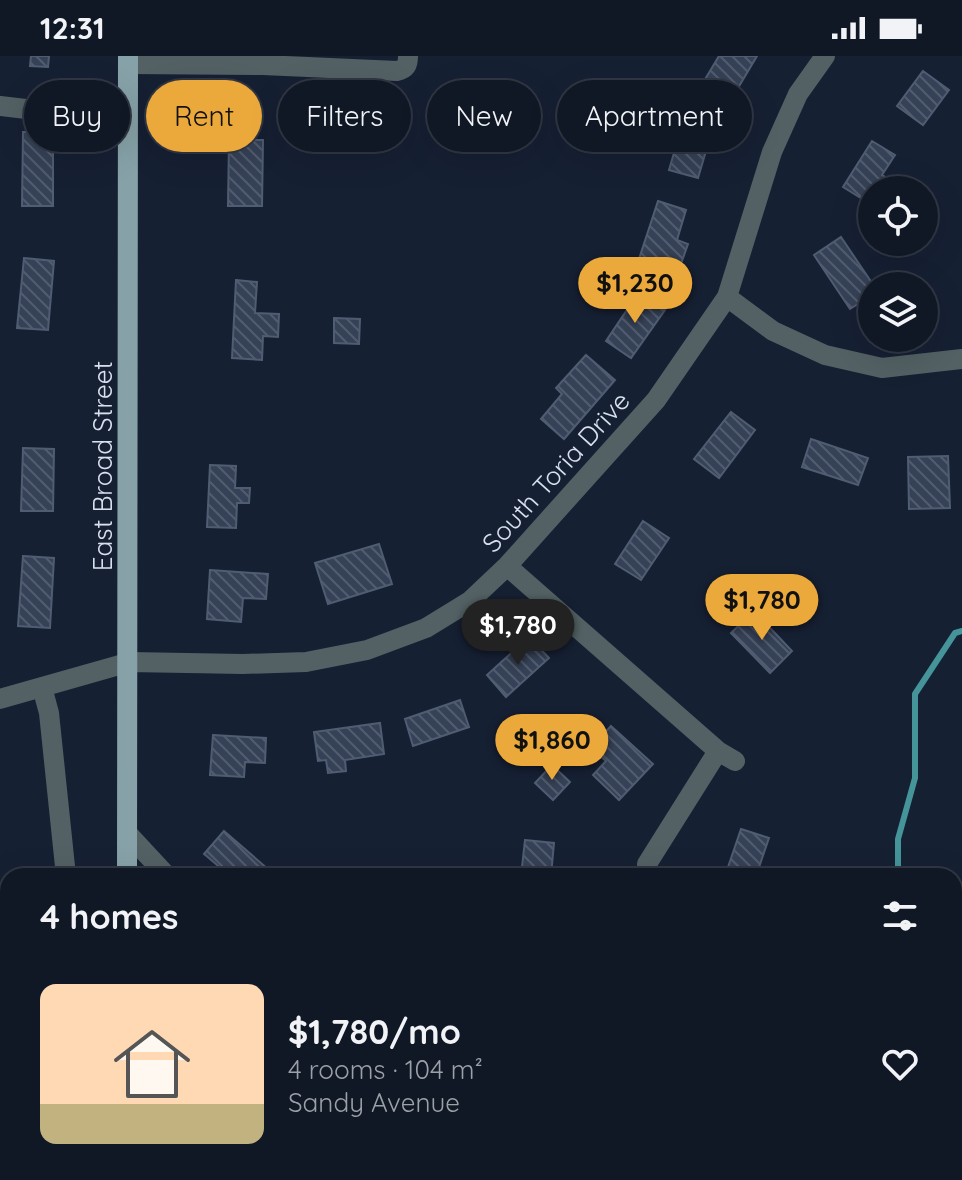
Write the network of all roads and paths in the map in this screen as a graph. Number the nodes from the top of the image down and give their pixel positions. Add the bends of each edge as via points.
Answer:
1 (408, 56) edge
2 (825, 56) edge
3 (128, 60) edge
4 (263, 60) edge
5 (0, 106) edge
6 (24, 109) edge
7 (128, 152) edge
8 (727, 297) junction
9 (962, 359) edge
10 (507, 566) junction
11 (130, 662) junction
12 (42, 687) junction
13 (0, 699) edge
14 (128, 834) junction
15 (647, 864) dead end
16 (65, 868) edge
17 (127, 868) edge
18 (160, 868) edge

1 - 4 street via 408,64 397,71
2 - 8 street, South Toria Drive via 798,94 772,152
3 - 4 street
5 - 6 street
7 - 11 main road, East Broad Street
8 - 9 street via 773,331 825,355 882,368
8 - 10 street, South Toria Drive via 656,400
10 - 11 street, South Toria Drive via 470,601 426,628 367,650 306,662
10 - 15 street via 727,756
11 - 12 street, South Toria Drive
11 - 14 main road, East Broad Street
12 - 13 street, South Toria Drive
12 - 16 street
14 - 17 main road, East Broad Street
14 - 18 street

